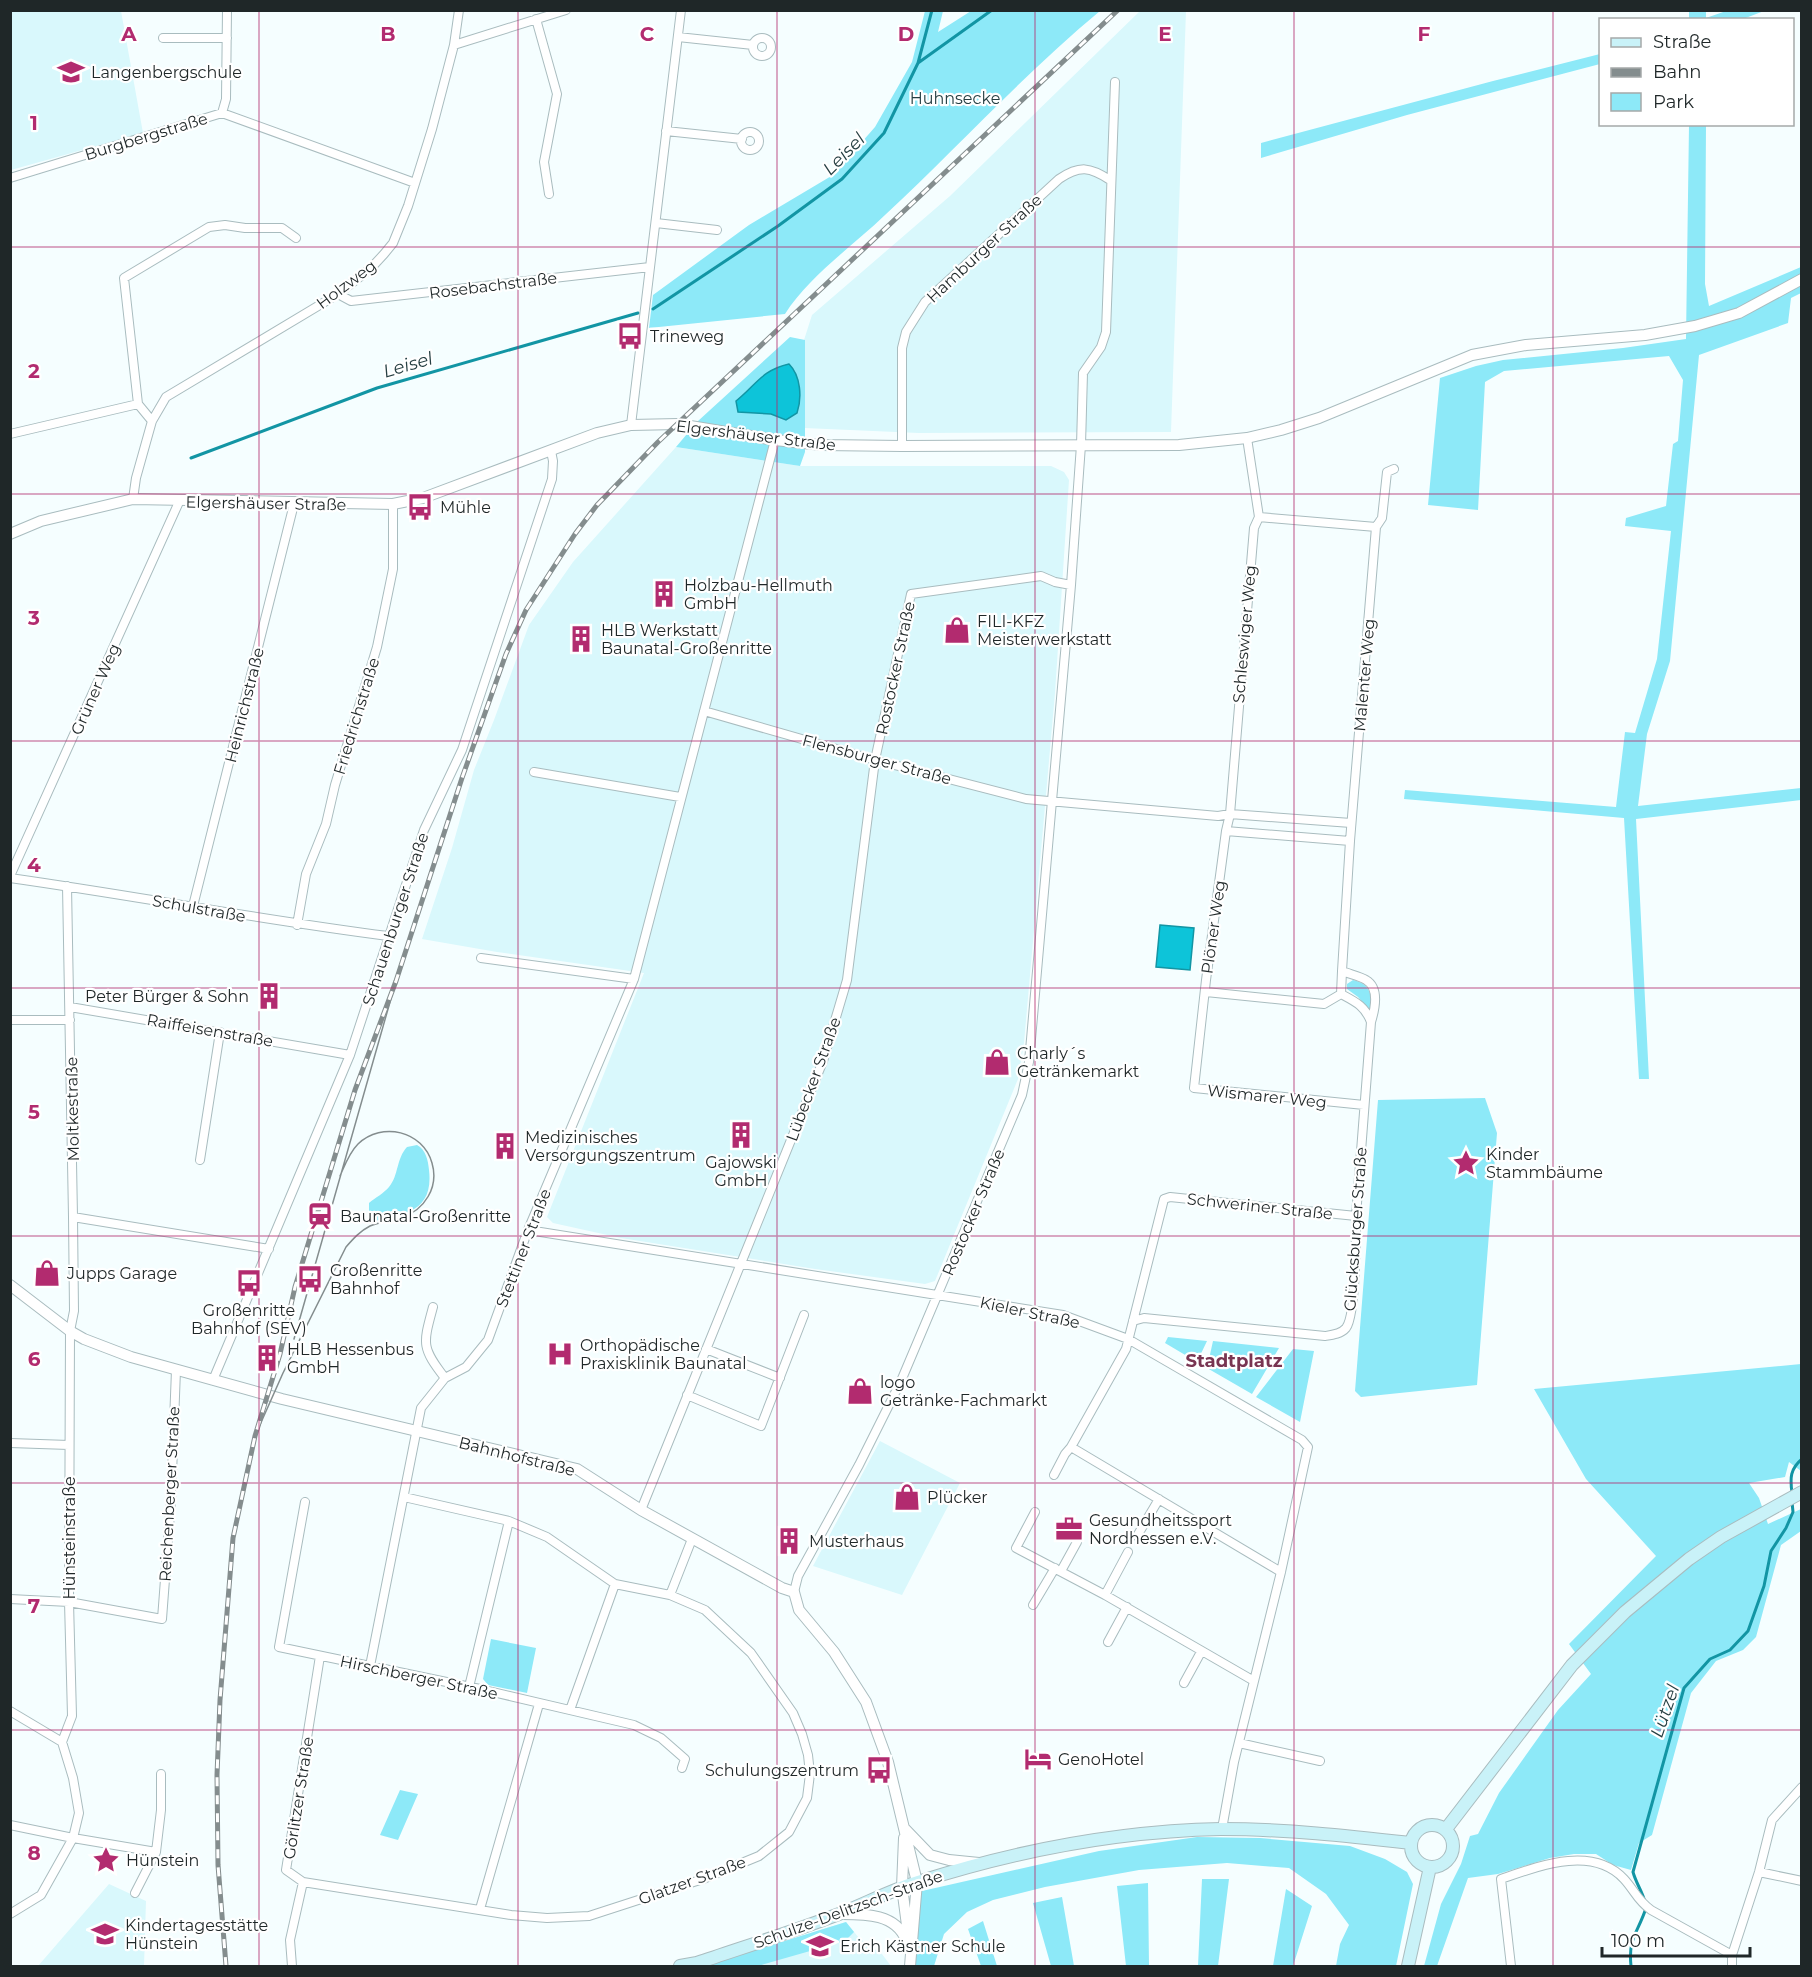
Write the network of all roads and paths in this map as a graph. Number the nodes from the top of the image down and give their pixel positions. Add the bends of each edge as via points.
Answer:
1 (227, 10) edge
2 (459, 10) edge
3 (566, 10) edge
4 (681, 10) edge
5 (536, 19) junction
6 (678, 37) junction
7 (164, 38) dead end
8 (227, 38) junction
9 (454, 45) junction
10 (753, 45) dead end
11 (1115, 82) dead end
12 (222, 113) junction
13 (666, 131) junction
14 (742, 139) dead end
15 (10, 178) edge
16 (1110, 180) junction
17 (415, 183) junction
18 (549, 194) dead end
19 (656, 223) junction
20 (717, 230) dead end
21 (296, 238) dead end
22 (650, 267) junction
23 (1802, 279) edge
24 (338, 294) junction
25 (138, 404) junction
26 (152, 421) junction
27 (631, 425) junction
28 (10, 434) edge
29 (1247, 438) junction
30 (775, 440) junction
31 (1081, 445) junction
32 (902, 446) junction
33 (550, 451) junction
34 (1394, 470) dead end
35 (133, 499) junction
36 (180, 502) junction
37 (294, 504) junction
38 (393, 504) junction
39 (1259, 517) junction
40 (1376, 527) junction
41 (10, 534) edge
42 (1071, 585) junction
43 (704, 711) junction
44 (875, 760) junction
45 (534, 772) dead end
46 (680, 797) junction
47 (1051, 802) junction
48 (1230, 814) junction
49 (1351, 823) junction
50 (1226, 831) junction
51 (1350, 841) junction
52 (10, 877) edge
53 (66, 886) junction
54 (193, 906) junction
55 (297, 924) junction
56 (388, 936) junction
57 (481, 958) dead end
58 (1342, 971) junction
59 (634, 979) junction
60 (1206, 992) junction
61 (1341, 994) junction
62 (70, 1007) junction
63 (10, 1020) edge
64 (70, 1020) junction
65 (1371, 1022) junction
66 (220, 1032) junction
67 (350, 1055) junction
68 (1364, 1105) junction
69 (200, 1160) dead end
70 (1356, 1216) junction
71 (73, 1217) junction
72 (528, 1230) junction
73 (269, 1249) junction
74 (740, 1264) junction
75 (10, 1285) edge
76 (939, 1294) junction
77 (433, 1307) dead end
78 (804, 1315) dead end
79 (1133, 1321) junction
80 (70, 1331) junction
81 (1128, 1339) junction
82 (706, 1349) junction
83 (176, 1370) junction
84 (445, 1378) junction
85 (780, 1378) junction
86 (213, 1380) junction
87 (687, 1395) junction
88 (416, 1431) junction
89 (10, 1443) edge
90 (69, 1445) junction
91 (1071, 1447) junction
92 (1054, 1475) dead end
93 (1802, 1492) edge
94 (404, 1497) junction
95 (1159, 1498) junction
96 (305, 1502) dead end
97 (641, 1510) junction
98 (1035, 1512) dead end
99 (509, 1521) junction
100 (1137, 1536) dead end
101 (692, 1539) junction
102 (1077, 1542) dead end
103 (1128, 1552) dead end
104 (1058, 1570) junction
105 (1281, 1572) junction
106 (615, 1584) junction
107 (794, 1592) junction
108 (670, 1595) junction
109 (1105, 1595) junction
110 (10, 1599) edge
111 (69, 1602) junction
112 (1033, 1605) dead end
113 (1127, 1607) junction
114 (1108, 1642) dead end
115 (1201, 1652) junction
116 (320, 1656) junction
117 (370, 1666) junction
118 (1254, 1681) junction
119 (1184, 1683) dead end
120 (470, 1687) junction
121 (539, 1704) junction
122 (570, 1710) junction
123 (10, 1711) edge
124 (62, 1742) junction
125 (1239, 1743) junction
126 (1320, 1761) dead end
127 (682, 1768) dead end
128 (161, 1774) dead end
129 (1802, 1787) edge
130 (10, 1825) edge
131 (904, 1828) junction
132 (1222, 1829) junction
133 (1446, 1829) junction
134 (73, 1838) junction
135 (1411, 1843) junction
136 (156, 1852) junction
137 (984, 1863) junction
138 (1430, 1867) junction
139 (1759, 1872) junction
140 (1802, 1881) edge
141 (303, 1882) junction
142 (917, 1882) junction
143 (902, 1887) junction
144 (135, 1893) dead end
145 (480, 1909) junction
146 (10, 1914) edge
147 (839, 1914) junction
148 (910, 1952) junction
149 (1732, 1955) junction
150 (292, 1966) edge
151 (680, 1966) edge
152 (910, 1966) edge
153 (1408, 1966) edge
154 (1511, 1966) edge
155 (1732, 1966) edge

1 - 8 street
2 - 9 street, Holzweg
3 - 5 street
4 - 6 street
5 - 9 street
5 - 18 street via 557,93 544,162
6 - 10 street
6 - 13 street
7 - 8 street
8 - 12 street via 226,99
9 - 17 street, Holzweg
11 - 16 street
12 - 15 street, Burgbergstraße
12 - 17 street, Burgbergstraße
13 - 14 street
13 - 19 street
16 - 31 street via 1106,332 1083,373
16 - 32 street, Hamburger Straße via 1097,171 1071,171 925,302 906,332 902,348
17 - 24 street, Holzweg via 393,243 371,268
19 - 20 street
19 - 22 street
21 - 25 street via 282,228 209,227 124,278
22 - 24 street, Rosebachstraße via 351,301
22 - 27 street
23 - 29 street, Elgershäuser Straße via 1739,313 1695,326 1472,355 1319,418
24 - 26 street, Holzweg via 166,397
25 - 26 street
25 - 28 street
26 - 35 street, Holzweg
27 - 30 street, Elgershäuser Straße via 687,425
27 - 33 street, Elgershäuser Straße
29 - 31 street, Elgershäuser Straße via 1192,444
29 - 39 street, Schleswiger Weg
30 - 32 street, Elgershäuser Straße
30 - 43 street, Stettiner Straße
31 - 32 street, Elgershäuser Straße
31 - 42 street, Rostocker Straße
33 - 38 street, Elgershäuser Straße via 423,498
33 - 56 street, Schauenburger Straße via 552,479 462,750 424,830
34 - 40 street, Malenter Weg via 1387,472 1382,518
35 - 36 street, Elgershäuser Straße
35 - 41 street, Elgershäuser Straße via 41,521
36 - 37 street, Elgershäuser Straße
36 - 52 street, Grüner Weg
37 - 38 street, Elgershäuser Straße
37 - 54 street, Heinrichstraße
38 - 55 street, Friedrichstraße via 393,569 376,646 326,824 306,874
39 - 40 street
39 - 48 street, Schleswiger Weg via 1254,528
40 - 49 street, Malenter Weg
42 - 44 street, Rostocker Straße via 1041,576 911,594
42 - 47 street, Rostocker Straße
43 - 44 street, Flensburger Straße
43 - 46 street, Stettiner Straße
44 - 47 street, Flensburger Straße
44 - 74 street, Lübecker Straße via 847,980 823,1061
45 - 46 street
46 - 59 street, Stettiner Straße
47 - 48 street
47 - 76 street, Rostocker Straße via 1029,1062 1022,1095
48 - 49 street
48 - 50 street, Schleswiger Weg
49 - 51 street
50 - 51 street
50 - 60 street, Plöner Weg
51 - 58 street
52 - 53 street, Schulstraße
53 - 54 street, Schulstraße
53 - 62 street, Moltkestraße
54 - 55 street, Schulstraße
55 - 56 street, Schulstraße
56 - 67 street, Schauenburger Straße
57 - 59 street
58 - 61 street
58 - 65 street, Glücksburger Straße via 1366,979 1374,987
59 - 72 street, Stettiner Straße
60 - 61 street, Plöner Weg via 1323,1004
60 - 68 street, Wismarer Weg via 1194,1088
61 - 65 street via 1360,1004
62 - 64 street, Moltkestraße
62 - 66 street, Raiffeisenstraße
63 - 64 street
64 - 71 street, Moltkestraße
65 - 68 street, Glücksburger Straße
66 - 67 street, Raiffeisenstraße
66 - 69 street
67 - 73 street, Schauenburger Straße
68 - 70 street, Glücksburger Straße
70 - 79 street, Schweriner Straße via 1164,1199
70 - 79 street, Glücksburger Straße via 1351,1314 1346,1328 1336,1335 1144,1318
71 - 73 street
71 - 80 street, Moltkestraße via 74,1311
72 - 74 street, Kieler Straße
72 - 84 street, Stettiner Straße via 488,1340 466,1367
73 - 86 street, Schauenburger Straße
74 - 76 street, Kieler Straße
74 - 82 street, Lübecker Straße
75 - 80 street, Bahnhofstraße
76 - 81 street, Kieler Straße via 1063,1315
76 - 107 street, Rostocker Straße via 901,1382 798,1576
77 - 84 street via 425,1347
78 - 85 street
79 - 81 street, Schweriner Straße
80 - 83 street, Bahnhofstraße via 131,1357
80 - 90 street, Hünsteinstraße
81 - 91 street, Schweriner Straße
81 - 105 street, Kieler Straße via 1308,1447
82 - 85 street
82 - 87 street, Lübecker Straße
83 - 86 street, Bahnhofstraße
83 - 111 street, Reichenberger Straße via 162,1619
84 - 88 street, Stettiner Straße via 421,1408
85 - 87 street via 761,1426
86 - 88 street, Bahnhofstraße
87 - 97 street, Lübecker Straße
88 - 94 street, Stettiner Straße
88 - 97 street, Bahnhofstraße via 577,1469
89 - 90 street
90 - 111 street, Hünsteinstraße
91 - 92 street, Schweriner Straße
91 - 95 street
93 - 133 main road via 1721,1537 1625,1612 1572,1665
94 - 99 street
94 - 117 street, Stettiner Straße
95 - 100 street
95 - 105 street
96 - 116 street, Hirschberger Straße via 279,1647
97 - 101 street, Bahnhofstraße
98 - 104 street via 1016,1548
99 - 106 street via 547,1537
99 - 120 street
101 - 107 street, Bahnhofstraße
101 - 108 street
102 - 104 street
103 - 109 street
104 - 109 street
104 - 112 street
105 - 118 street, Kieler Straße
106 - 108 street, Glatzer Straße
106 - 122 street
107 - 131 street via 799,1610 834,1652 866,1702 888,1762
108 - 145 street, Glatzer Straße via 705,1610 750,1653 793,1713 808,1755 810,1774 807,1798 789,1832 759,1856 703,1879 589,1916 547,1918
109 - 113 street
110 - 111 street
111 - 124 street, Hünsteinstraße via 72,1716
113 - 114 street
113 - 115 street
115 - 118 street
115 - 119 street
116 - 117 street, Hirschberger Straße
116 - 141 street, Görlitzer Straße via 286,1869
117 - 120 street, Hirschberger Straße
118 - 125 street, Kieler Straße
120 - 121 street, Hirschberger Straße
121 - 122 street, Hirschberger Straße
121 - 145 street
122 - 127 street, Hirschberger Straße via 634,1725 661,1738 685,1759
123 - 124 street
124 - 134 street via 79,1813
125 - 126 street
125 - 132 street, Kieler Straße
128 - 136 street
129 - 139 street via 1772,1820
130 - 134 street
131 - 137 street via 930,1855
131 - 142 street
131 - 143 street
132 - 135 main road, Schulze-Delitzsch-Straße
132 - 137 main road, Schulze-Delitzsch-Straße via 1098,1841
133 - 135 main road via 1424,1826
133 - 138 main road via 1453,1841 1452,1854 1443,1864
134 - 136 street
134 - 146 street via 41,1895
135 - 138 main road via 1413,1856
136 - 144 street
137 - 142 main road, Schulze-Delitzsch-Straße
138 - 153 main road
139 - 140 street
139 - 149 street
141 - 145 street, Glatzer Straße
141 - 150 street, Görlitzer Straße via 290,1940
142 - 143 main road, Schulze-Delitzsch-Straße
142 - 148 street
143 - 147 main road, Schulze-Delitzsch-Straße
143 - 148 street
147 - 148 street via 871,1914 893,1923 903,1933
147 - 151 main road, Schulze-Delitzsch-Straße
148 - 152 street
149 - 154 street via 1651,1910 1623,1879 1598,1864 1580,1859 1501,1879
149 - 155 street

